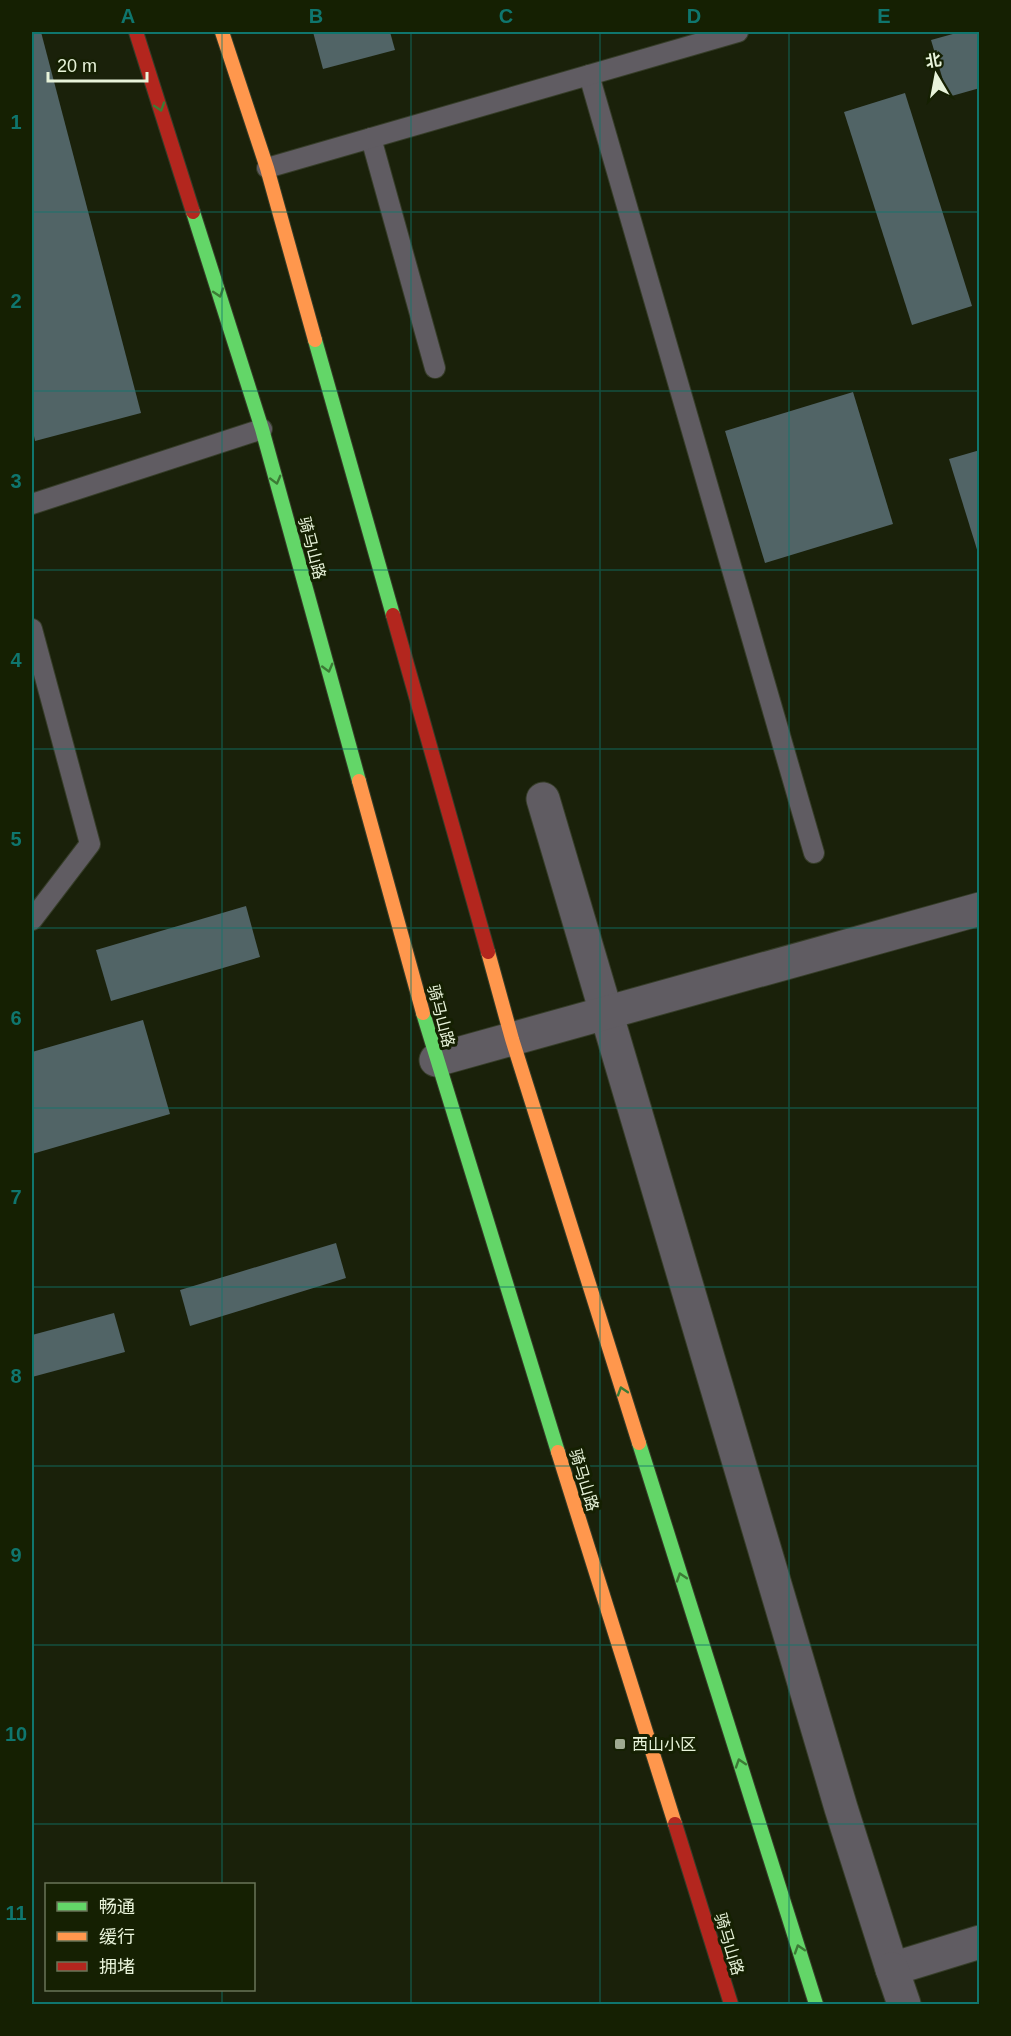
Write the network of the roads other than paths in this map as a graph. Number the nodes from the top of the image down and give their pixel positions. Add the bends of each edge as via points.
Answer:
1 (136, 32) edge
2 (222, 32) edge
3 (738, 32) edge
4 (589, 75) junction
5 (371, 138) junction
6 (267, 168) junction
7 (435, 368) dead end
8 (262, 429) junction
9 (32, 504) edge
10 (32, 629) edge
11 (543, 799) dead end
12 (814, 853) dead end
13 (980, 909) edge
14 (32, 920) edge
15 (608, 1013) junction
16 (512, 1040) junction
17 (436, 1059) junction
18 (980, 1942) edge
19 (892, 1969) junction
20 (731, 2004) edge
21 (816, 2004) edge
22 (904, 2004) edge

1 -> 8 main road, 骑马山路
2 - 6 main road
3 - 4 lane
4 - 5 lane
4 - 12 lane
5 - 6 lane
5 - 7 lane
6 - 16 main road
8 - 9 lane
8 -> 17 main road, 骑马山路
10 - 14 lane via 90,844
11 - 15 street
13 - 15 street
15 - 16 street
15 - 19 street
16 - 17 street
21 -> 16 main road
17 - 20 main road, 骑马山路
18 - 19 street
19 - 22 street

